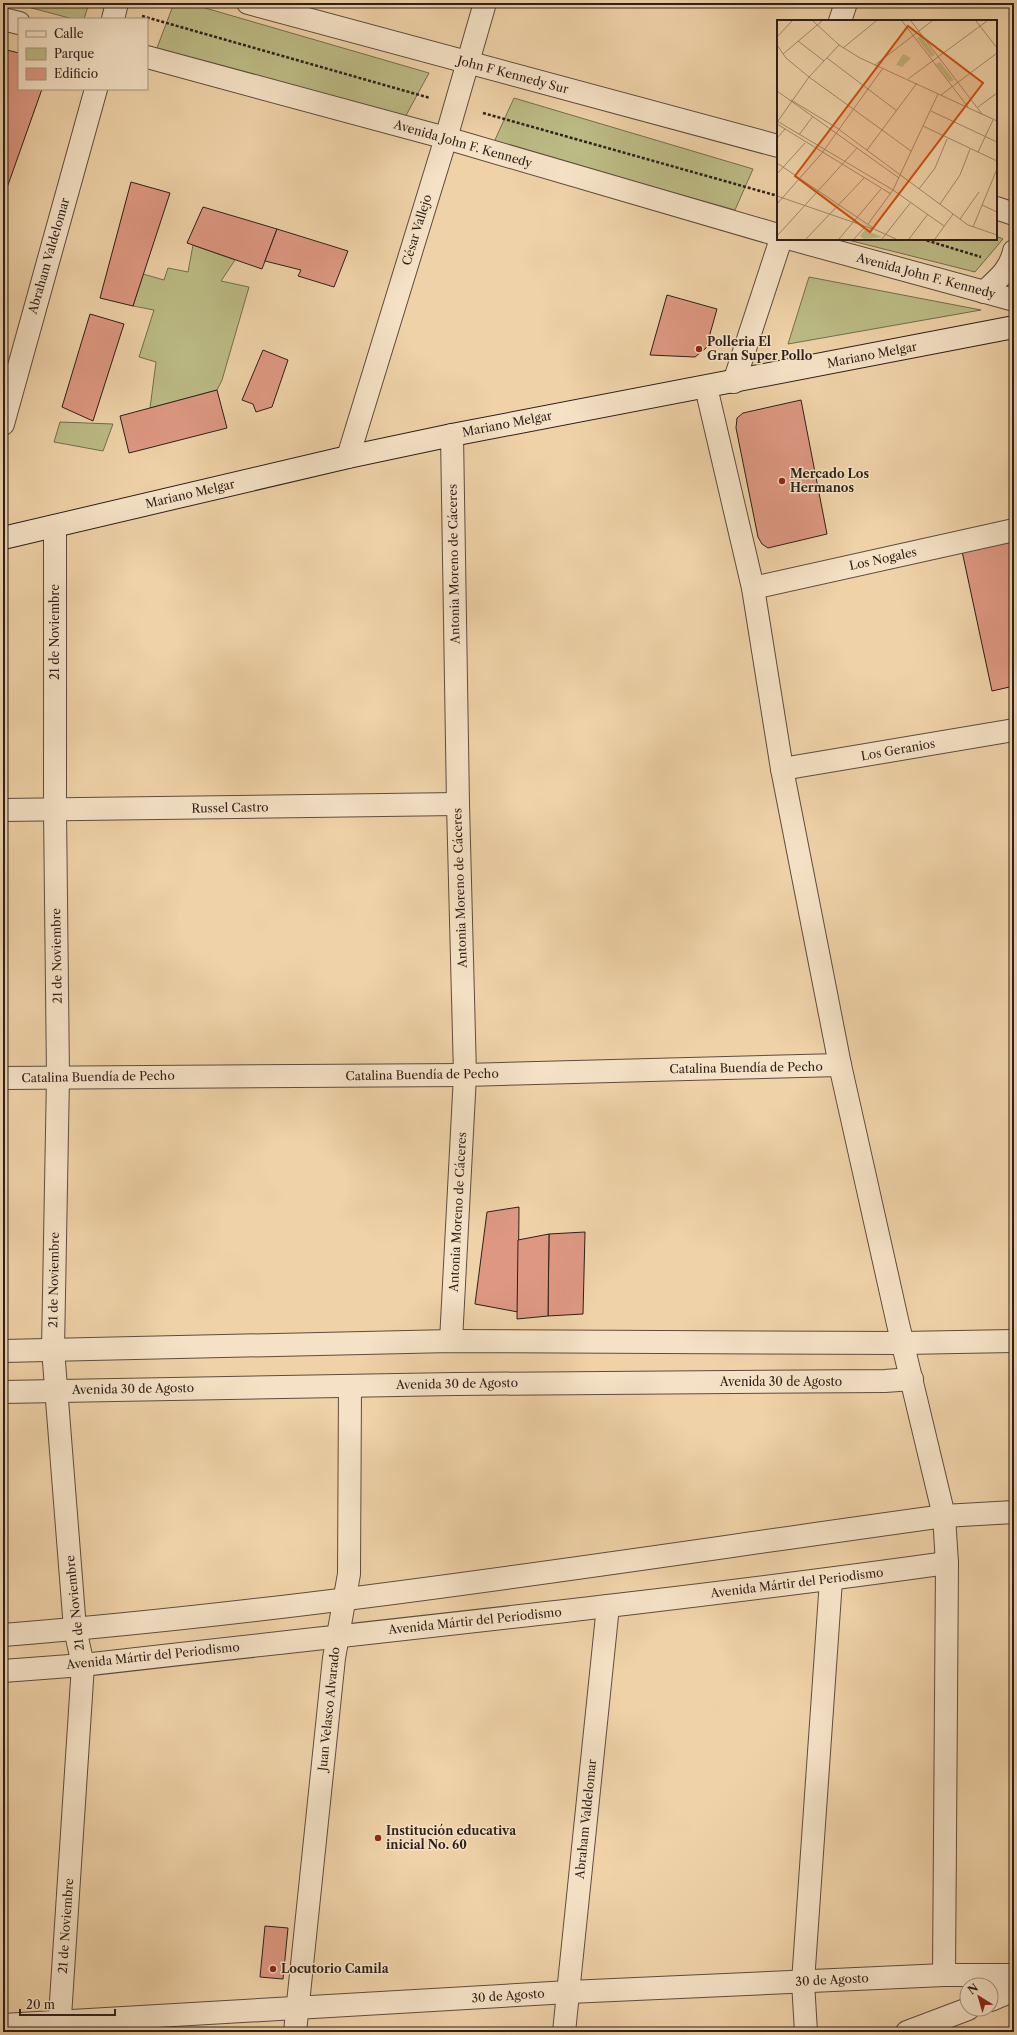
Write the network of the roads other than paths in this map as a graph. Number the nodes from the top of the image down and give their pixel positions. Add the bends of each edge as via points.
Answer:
1 (117, 3) edge
2 (248, 3) edge
3 (485, 3) edge
4 (846, 3) edge
5 (113, 18) edge
6 (3, 19) edge
7 (840, 20) edge
8 (18, 23) edge
9 (148, 58) edge
10 (467, 63) junction
11 (96, 90) edge
12 (446, 138) junction
13 (777, 146) edge
14 (997, 208) edge
15 (1014, 214) edge
16 (777, 235) edge
17 (781, 240) edge
18 (795, 240) edge
19 (1012, 258) edge
20 (984, 292) junction
21 (1014, 300) edge
22 (1014, 327) edge
23 (734, 382) junction
24 (706, 387) junction
25 (3, 424) edge
26 (452, 435) junction
27 (348, 457) junction
28 (55, 526) junction
29 (1014, 530) edge
30 (3, 538) edge
31 (753, 588) junction
32 (1014, 730) edge
33 (782, 769) junction
34 (458, 804) junction
35 (3, 810) edge
36 (55, 811) junction
37 (840, 1065) junction
38 (465, 1075) junction
39 (58, 1077) junction
40 (3, 1078) edge
41 (1014, 1340) edge
42 (451, 1341) junction
43 (902, 1343) junction
44 (53, 1349) junction
45 (3, 1352) edge
46 (912, 1379) junction
47 (350, 1386) junction
48 (56, 1390) junction
49 (3, 1392) edge
50 (1014, 1512) edge
51 (944, 1516) junction
52 (947, 1563) junction
53 (831, 1580) junction
54 (345, 1599) junction
55 (608, 1606) junction
56 (75, 1629) junction
57 (3, 1635) edge
58 (338, 1636) junction
59 (82, 1665) junction
60 (3, 1671) edge
61 (944, 1975) junction
62 (1014, 1975) edge
63 (803, 1982) junction
64 (1014, 1990) edge
65 (569, 1992) junction
66 (999, 1997) edge
67 (298, 2009) junction
68 (959, 2014) edge
69 (3, 2025) edge
70 (940, 2026) edge
71 (60, 2028) edge
72 (295, 2032) edge
73 (564, 2032) edge
74 (806, 2032) edge
75 (907, 2032) edge

1 - 5 street
2 - 10 street, John F Kennedy Sur
3 - 10 street, César Vallejo
4 - 7 street
6 - 8 street
9 - 12 street, Avenida John F. Kennedy
10 - 12 street, César Vallejo
10 - 13 street, John F Kennedy Sur
11 - 25 street, Abraham Valdelomar
12 - 16 street, Avenida John F. Kennedy
12 - 27 street, César Vallejo
14 - 15 street
17 - 23 street
18 - 20 street, Avenida John F. Kennedy
19 - 20 street via 1004,273
20 - 21 street, Avenida John F. Kennedy
22 - 23 street, Mariano Melgar
23 - 24 street, Mariano Melgar
24 - 26 street, Mariano Melgar
24 - 31 street
26 - 27 street, Mariano Melgar
26 - 34 street, Antonia Moreno de Cáceres
27 - 28 street, Mariano Melgar
28 - 30 street, Mariano Melgar
28 - 36 street, 21 de Noviembre
29 - 31 street, Los Nogales
31 - 33 street
32 - 33 street, Los Geranios
33 - 37 street
34 - 36 street, Russel Castro
34 - 38 street, Antonia Moreno de Cáceres
35 - 36 street, Russel Castro
36 - 39 street, 21 de Noviembre
37 - 38 street, Catalina Buendía de Pecho
37 - 43 street
38 - 39 street, Catalina Buendía de Pecho
38 - 42 street, Antonia Moreno de Cáceres
39 - 40 street, Catalina Buendía de Pecho
39 - 44 street, 21 de Noviembre
41 - 43 street
42 - 43 street
42 - 44 street
43 - 46 street
44 - 45 street
44 - 48 street, 21 de Noviembre
46 - 47 street, Avenida 30 de Agosto
46 - 51 street
47 - 48 street, Avenida 30 de Agosto
47 - 54 street, Juan Velasco Alvarado via 349,1574
48 - 49 street, Avenida 30 de Agosto
48 - 56 street, 21 de Noviembre
50 - 51 street
51 - 52 street
51 - 54 street
52 - 53 street, Avenida Mártir del Periodismo
52 - 61 street
53 - 55 street, Avenida Mártir del Periodismo
53 - 63 street
54 - 56 street
54 - 58 street, Juan Velasco Alvarado
55 - 58 street, Avenida Mártir del Periodismo
55 - 65 street, Abraham Valdelomar
56 - 57 street
56 - 59 street, 21 de Noviembre
58 - 59 street, Avenida Mártir del Periodismo
58 - 67 street, Juan Velasco Alvarado
59 - 60 street, Avenida Mártir del Periodismo
59 - 71 street, 21 de Noviembre
61 - 62 street, 30 de Agosto
61 - 63 street, 30 de Agosto
63 - 65 street, 30 de Agosto
63 - 74 street
64 - 66 street
65 - 67 street, 30 de Agosto
65 - 73 street, Abraham Valdelomar
67 - 71 street, 30 de Agosto
67 - 72 street, Juan Velasco Alvarado
68 - 70 street
69 - 71 street, 30 de Agosto
70 - 75 street

